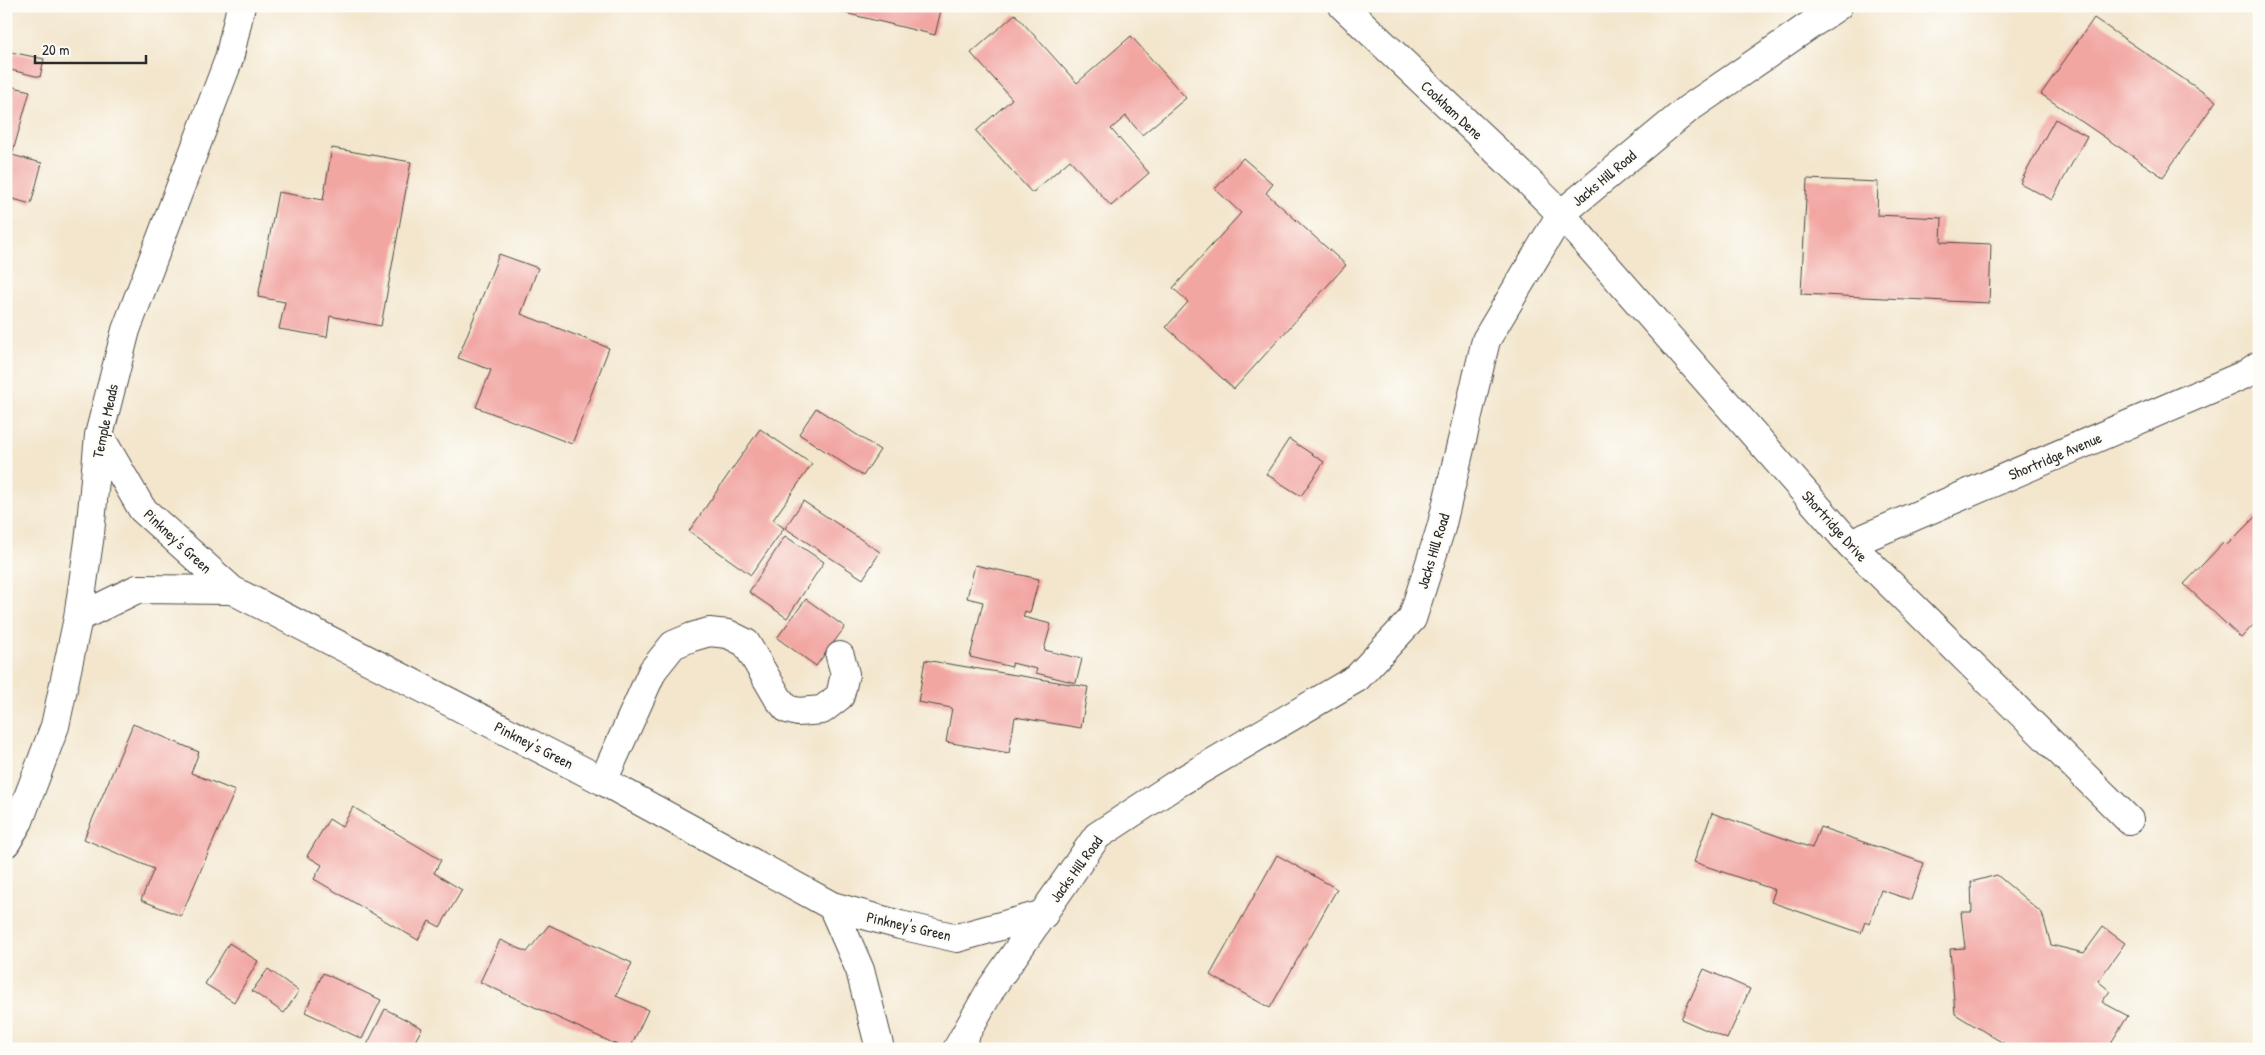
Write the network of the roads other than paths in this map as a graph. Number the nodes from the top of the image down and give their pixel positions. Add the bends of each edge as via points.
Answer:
1 (241, 6) edge
2 (1343, 6) edge
3 (1838, 6) edge
4 (1561, 214) junction
5 (2259, 365) edge
6 (99, 435) junction
7 (1850, 544) junction
8 (232, 590) junction
9 (78, 618) junction
10 (840, 656) dead end
11 (604, 781) junction
12 (2129, 820) dead end
13 (6, 843) edge
14 (832, 906) junction
15 (1044, 914) junction
16 (880, 1049) edge
17 (957, 1049) edge

1 - 6 street, Temple Meads via 230,59 126,330
2 - 4 street, Cookham Dene
3 - 4 street, Jacks Hill Road via 1688,109
4 - 7 street, Shortridge Drive
4 - 15 street, Jacks Hill Road via 1486,340 1441,528 1412,619 1357,678 1097,836
5 - 7 street, Shortridge Avenue via 2246,374
6 - 8 street, Pinkney's Green via 142,509
6 - 9 street, Temple Meads
7 - 12 street, Shortridge Drive
8 - 9 street, Pinkney's Green via 137,589
8 - 11 street, Pinkney's Green
9 - 13 street, Temple Meads via 55,726 19,821
10 - 11 street via 844,674 840,696 822,710 798,712 787,708 778,698 746,643 728,634 709,632 674,645 654,670
11 - 14 street, Pinkney's Green
14 - 15 street, Pinkney's Green via 900,926 958,938
14 - 16 street via 860,970
15 - 17 street, Jacks Hill Road via 992,987

